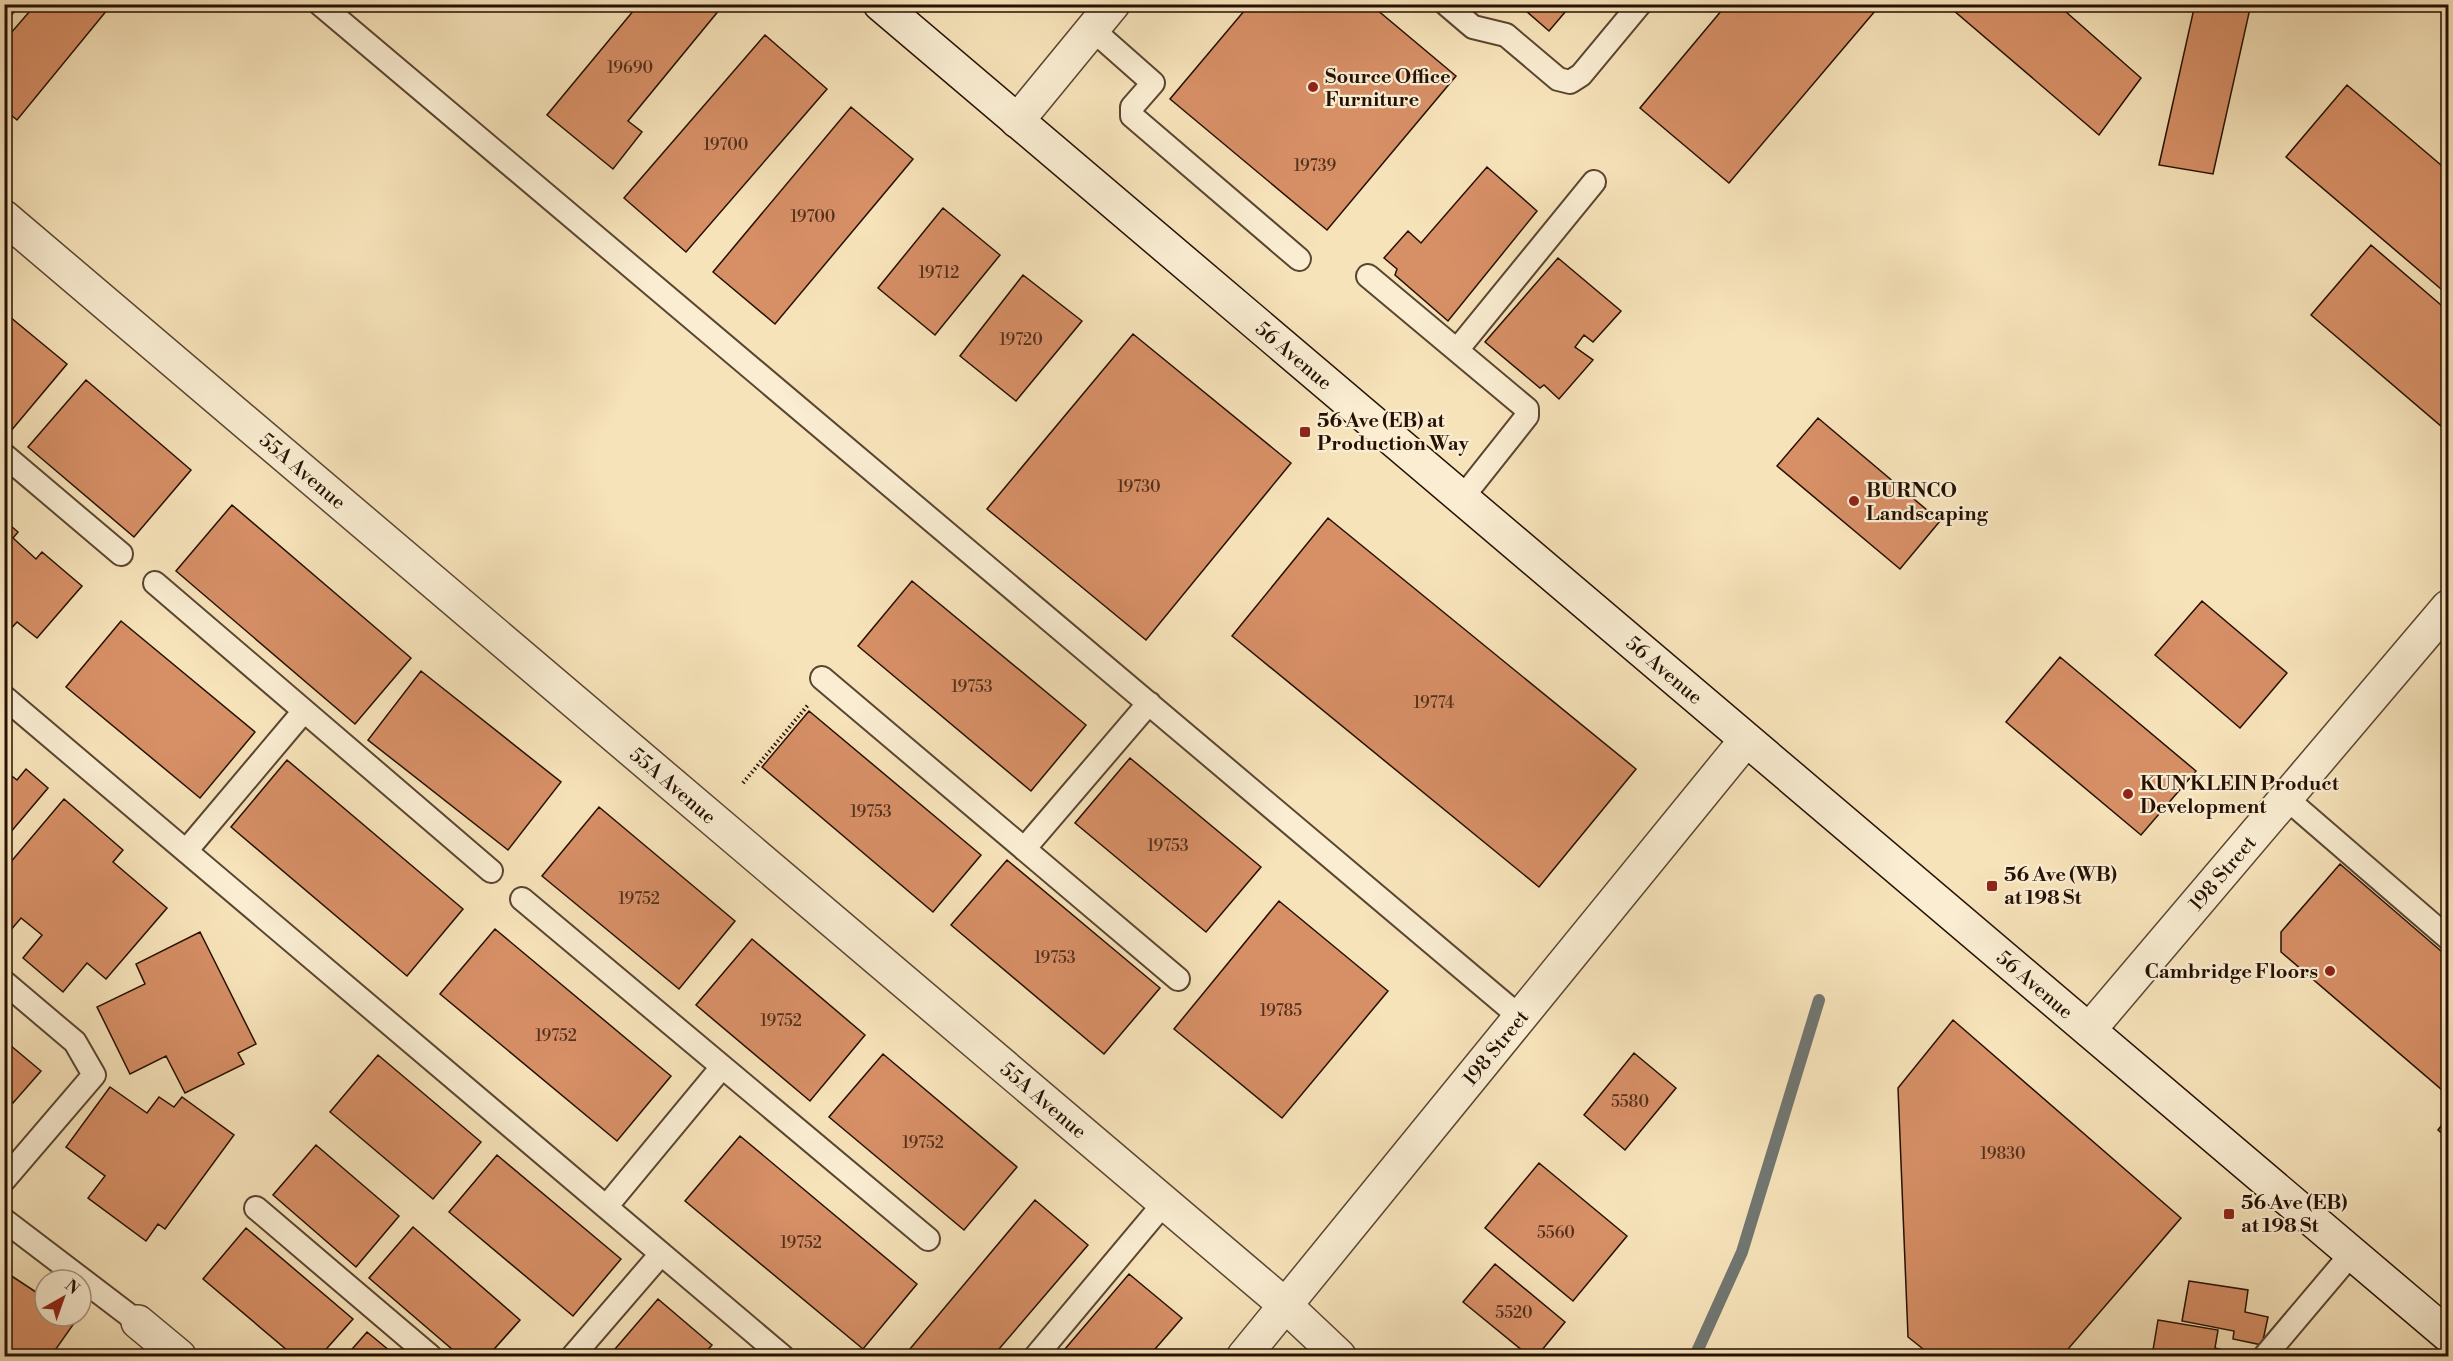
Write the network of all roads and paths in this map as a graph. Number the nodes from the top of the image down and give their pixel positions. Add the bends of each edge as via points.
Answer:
1 (320, 4) edge
2 (880, 4) edge
3 (1113, 4) edge
4 (1446, 4) edge
5 (1640, 4) edge
6 (1093, 30) junction
7 (1017, 122) junction
8 (1594, 182) dead end
9 (4, 217) edge
10 (1299, 259) dead end
11 (1368, 276) dead end
12 (1457, 350) junction
13 (4, 455) edge
14 (1461, 498) junction
15 (120, 554) dead end
16 (155, 583) dead end
17 (2448, 607) edge
18 (824, 680) joint
19 (4, 697) edge
20 (1149, 704) junction
21 (304, 711) junction
22 (1746, 740) junction
23 (743, 783) dead end
24 (2286, 798) junction
25 (1024, 849) junction
26 (186, 851) junction
27 (491, 872) dead end
28 (522, 899) dead end
29 (2448, 938) edge
30 (1178, 979) dead end
31 (4, 982) edge
32 (1520, 1017) junction
33 (2089, 1030) junction
34 (722, 1067) junction
35 (4, 1180) edge
36 (1165, 1202) junction
37 (256, 1208) dead end
38 (606, 1208) junction
39 (4, 1220) edge
40 (928, 1239) dead end
41 (2352, 1253) junction
42 (661, 1254) junction
43 (1286, 1305) junction
44 (138, 1322) joint
45 (2448, 1335) edge
46 (179, 1356) edge
47 (430, 1356) edge
48 (573, 1356) edge
49 (782, 1356) edge
50 (1036, 1356) edge
51 (1244, 1356) edge
52 (1339, 1356) edge
53 (2265, 1356) edge

1 - 20 lane
2 - 7 street, 56 Avenue
3 - 6 street
4 - 5 lane via 1473,27 1506,35 1558,78 1570,82 1581,75
6 - 7 street
6 - 10 lane via 1153,83 1132,107 1132,116
7 - 14 street, 56 Avenue
8 - 12 lane
9 - 36 street, 55A Avenue
11 - 12 lane
12 - 14 lane via 1528,412
13 - 15 lane
14 - 22 street, 56 Avenue
16 - 21 lane
17 - 24 street, 198 Street
18 - 23 path
18 - 25 lane
19 - 26 lane
20 - 25 lane
20 - 32 lane
21 - 26 lane
21 - 27 lane
22 - 32 street, 198 Street
22 - 33 street, 56 Avenue
24 - 29 lane
24 - 33 street, 198 Street
25 - 30 lane
26 - 38 lane
28 - 34 lane
31 - 35 lane via 75,1042 94,1075
32 - 43 street, 198 Street
33 - 41 street, 56 Avenue
34 - 38 lane
34 - 40 lane
36 - 43 street, 55A Avenue
36 - 50 lane
37 - 47 lane
38 - 42 lane
39 - 44 lane
41 - 45 street, 56 Avenue
41 - 53 lane
42 - 48 lane
42 - 49 lane
43 - 51 street, 198 Street
43 - 52 street, 55A Avenue
44 - 46 street

